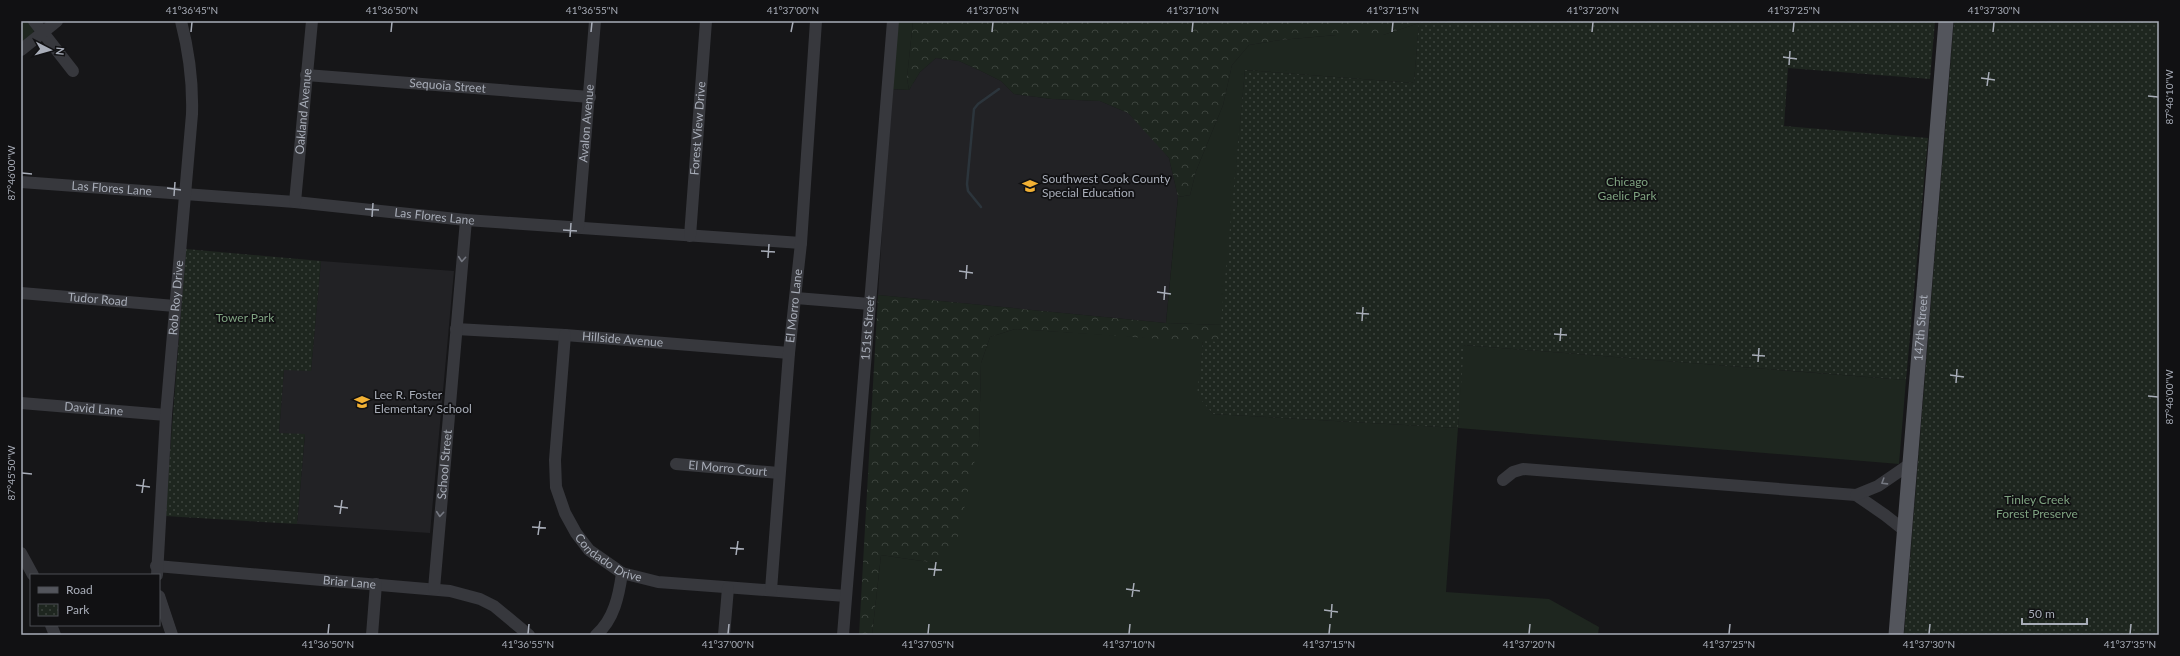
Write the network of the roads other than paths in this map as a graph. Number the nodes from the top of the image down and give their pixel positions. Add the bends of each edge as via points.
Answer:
1 (34, 21) edge
2 (57, 21) edge
3 (181, 21) edge
4 (312, 21) edge
5 (595, 21) edge
6 (706, 21) edge
7 (816, 21) edge
8 (893, 21) edge
9 (1946, 21) edge
10 (43, 32) junction
11 (21, 50) edge
12 (73, 71) dead end
13 (306, 75) junction
14 (590, 97) junction
15 (21, 182) edge
16 (186, 195) junction
17 (295, 202) junction
18 (466, 220) junction
19 (578, 226) junction
20 (690, 236) junction
21 (801, 243) junction
22 (21, 293) edge
23 (796, 298) junction
24 (870, 304) junction
25 (175, 306) junction
26 (456, 329) junction
27 (565, 334) junction
28 (789, 353) junction
29 (21, 403) edge
30 (166, 415) junction
31 (676, 464) dead end
32 (1910, 464) junction
33 (779, 472) junction
34 (1503, 480) dead end
35 (1856, 495) junction
36 (1904, 530) junction
37 (21, 553) edge
38 (156, 570) edge
39 (622, 573) junction
40 (32, 574) edge
41 (376, 584) junction
42 (728, 588) junction
43 (434, 589) junction
44 (771, 590) junction
45 (846, 596) junction
46 (160, 599) edge
47 (172, 635) edge
48 (372, 635) edge
49 (529, 635) edge
50 (596, 635) edge
51 (724, 635) edge
52 (843, 635) edge
53 (1896, 635) edge

1 - 10 street
2 - 10 street
3 - 16 street, Rob Roy Drive via 189,50 193,86
4 - 13 street, Oakland Avenue
5 - 14 street, Avalon Avenue
6 - 20 street, Forest View Drive
7 - 21 street, El Morro Lane
8 - 24 street, 151st Street
9 - 32 main road, 147th Street
10 - 11 street
10 - 12 street
13 - 14 street, Sequoia Street
13 - 17 street, Oakland Avenue
14 - 19 street, Avalon Avenue
15 - 16 street, Las Flores Lane
16 - 17 street, Las Flores Lane
16 - 25 street, Rob Roy Drive
17 - 18 street, Las Flores Lane
18 - 19 street, Las Flores Lane
18 -> 26 street, School Street
19 - 20 street, Las Flores Lane
20 - 21 street, Las Flores Lane
21 - 23 street, El Morro Lane
22 - 25 street, Tudor Road
23 - 24 street
23 - 28 street, El Morro Lane
24 - 45 street, 151st Street
25 - 30 street, Rob Roy Drive
26 - 27 street, Hillside Avenue
26 -> 43 street, School Street
27 - 28 street, Hillside Avenue
27 - 39 street, Condado Drive via 555,460 556,487 565,513 589,550
28 - 33 street, El Morro Lane
29 - 30 street, David Lane
30 - 38 street, Rob Roy Drive
31 - 33 street, El Morro Court
32 -> 35 street via 1878,486
32 - 36 main road, 147th Street
33 - 44 street, El Morro Lane
34 - 35 street via 1513,472 1524,469
35 - 36 street
36 - 53 main road, 147th Street
37 - 40 street
38 - 41 street, Briar Lane
39 - 42 street, Condado Drive via 658,582
39 - 50 street via 615,605 607,623
41 - 43 street, Briar Lane
41 - 48 street
42 - 44 street, Condado Drive
42 - 51 street
43 - 49 street, Briar Lane via 480,599 494,606
44 - 45 street, Condado Drive
45 - 52 street, 151st Street
46 - 47 street

